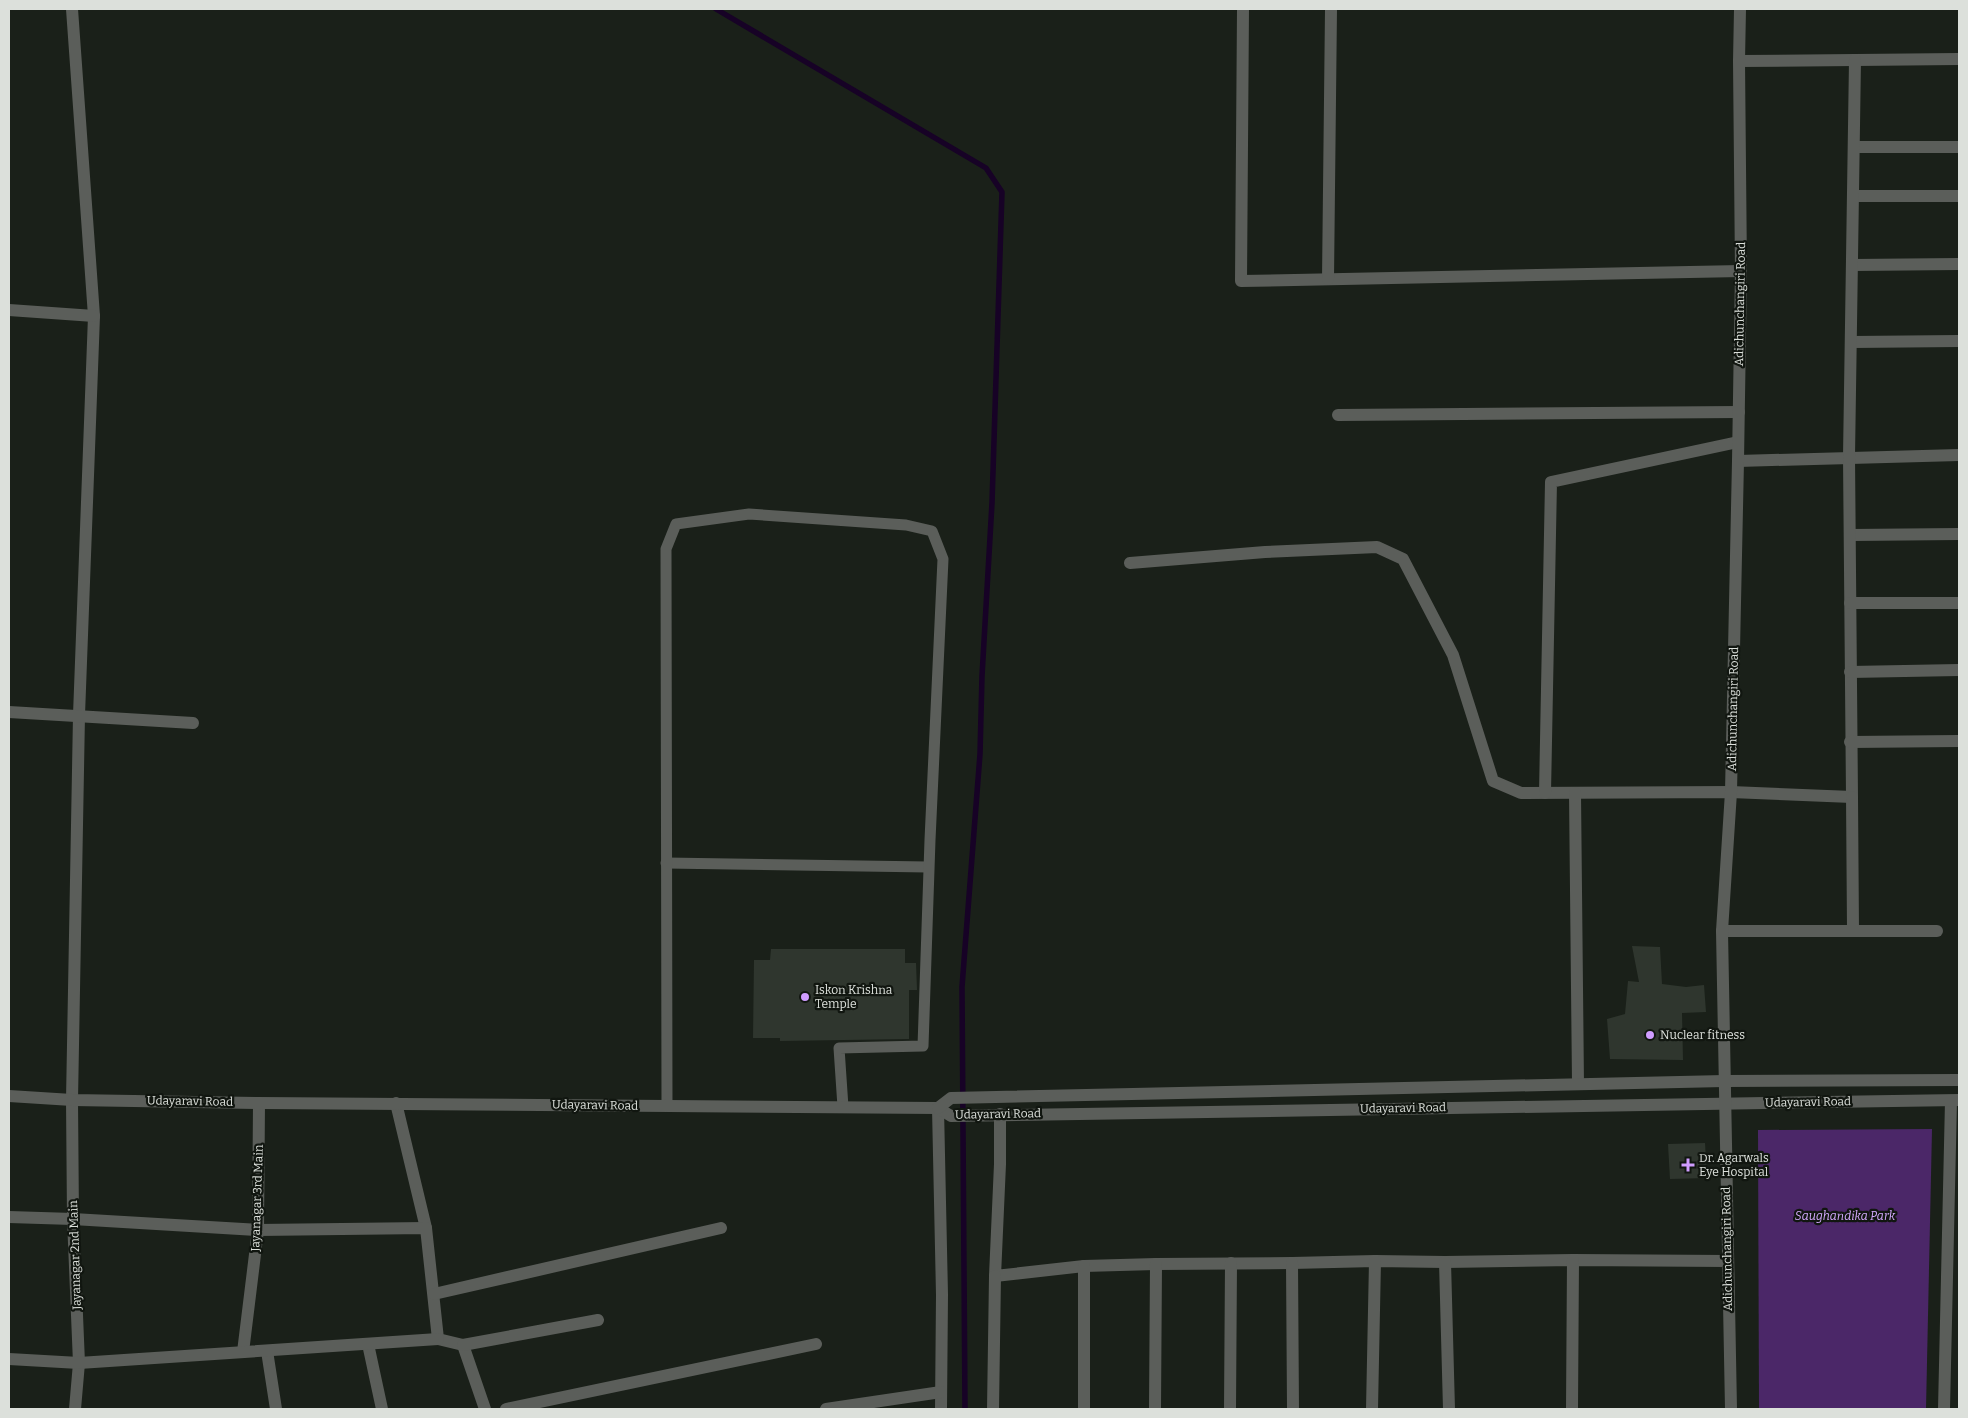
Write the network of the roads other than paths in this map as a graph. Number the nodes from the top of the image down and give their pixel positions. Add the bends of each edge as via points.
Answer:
1 (72, 9) edge
2 (1243, 9) edge
3 (1331, 9) edge
4 (1740, 9) edge
5 (1959, 59) edge
6 (1855, 60) junction
7 (1739, 61) junction
8 (1854, 147) junction
9 (1959, 147) edge
10 (1853, 196) junction
11 (1959, 196) edge
12 (1959, 264) edge
13 (1853, 265) junction
14 (1741, 271) junction
15 (1328, 279) junction
16 (9, 310) edge
17 (94, 316) junction
18 (1959, 341) edge
19 (1852, 342) junction
20 (1738, 412) junction
21 (1338, 415) dead end
22 (1738, 442) junction
23 (1959, 455) edge
24 (1849, 457) junction
25 (1738, 461) junction
26 (1959, 534) edge
27 (1851, 535) junction
28 (1130, 563) dead end
29 (1850, 603) junction
30 (1959, 603) edge
31 (1959, 670) edge
32 (1850, 672) junction
33 (9, 712) edge
34 (79, 715) junction
35 (193, 723) dead end
36 (1959, 741) edge
37 (1850, 742) junction
38 (1731, 792) junction
39 (1545, 793) junction
40 (1575, 793) junction
41 (1852, 797) junction
42 (666, 863) junction
43 (928, 867) junction
44 (1854, 930) junction
45 (1722, 931) junction
46 (1937, 931) dead end
47 (1959, 1080) edge
48 (1724, 1081) junction
49 (1578, 1084) junction
50 (9, 1096) edge
51 (72, 1100) junction
52 (1955, 1100) edge
53 (260, 1102) junction
54 (396, 1103) junction
55 (1725, 1104) junction
56 (667, 1106) junction
57 (843, 1107) junction
58 (938, 1108) junction
59 (997, 1114) junction
60 (9, 1217) edge
61 (74, 1219) junction
62 (426, 1228) junction
63 (721, 1228) dead end
64 (258, 1230) junction
65 (1375, 1260) junction
66 (1573, 1260) junction
67 (1727, 1261) junction
68 (1446, 1262) junction
69 (1231, 1263) junction
70 (1292, 1263) junction
71 (1156, 1264) junction
72 (1084, 1266) junction
73 (995, 1276) junction
74 (434, 1294) junction
75 (598, 1320) dead end
76 (438, 1339) junction
77 (368, 1344) junction
78 (463, 1344) junction
79 (816, 1344) dead end
80 (267, 1351) junction
81 (243, 1352) junction
82 (9, 1360) edge
83 (80, 1363) junction
84 (941, 1392) junction
85 (75, 1409) edge
86 (276, 1409) edge
87 (382, 1409) edge
88 (485, 1409) edge
89 (506, 1409) edge
90 (826, 1409) edge
91 (941, 1409) edge
92 (993, 1409) edge
93 (1084, 1409) edge
94 (1155, 1409) edge
95 (1230, 1409) edge
96 (1293, 1409) edge
97 (1372, 1409) edge
98 (1449, 1409) edge
99 (1572, 1409) edge
100 (1730, 1409) edge
101 (1944, 1409) edge

1 - 17 street, Jayanagar 2nd Main
2 - 15 street via 1241,281
3 - 15 street
4 - 7 street, Adichunchangiri Road
5 - 6 street
6 - 7 street
6 - 8 street
7 - 14 street, Adichunchangiri Road
8 - 9 street
8 - 10 street
10 - 11 street
10 - 13 street
12 - 13 street
13 - 19 street
14 - 15 street
14 - 20 street, Adichunchangiri Road
16 - 17 street
17 - 34 street, Jayanagar 2nd Main
18 - 19 street
19 - 24 street
20 - 21 street
20 - 22 street, Adichunchangiri Road
22 - 25 street, Adichunchangiri Road
22 - 39 street via 1551,482
23 - 24 street
24 - 25 street
24 - 27 street
25 - 38 street, Adichunchangiri Road
26 - 27 street
27 - 29 street
28 - 39 street via 1377,547 1403,559 1453,655 1493,781 1521,793
29 - 30 street
29 - 32 street
31 - 32 street
32 - 37 street
33 - 34 street
34 - 35 street
34 - 51 street, Jayanagar 2nd Main
36 - 37 street
37 - 41 street
38 - 40 street
38 - 41 street
38 - 45 street, Adichunchangiri Road
39 - 40 street
40 - 49 street
41 - 44 street
42 - 43 lane
42 - 43 lane via 666,549 676,524 749,514 906,525 932,532 943,559
42 - 56 lane
43 - 57 lane via 923,1046 839,1048
44 - 45 street
44 - 46 street
45 - 48 street, Adichunchangiri Road
47 - 48 street, Udayaravi Road
48 - 49 street, Udayaravi Road
48 - 55 street, Adichunchangiri Road
49 - 58 street, Udayaravi Road via 951,1098
50 - 51 street, Udayaravi Road
51 - 53 street, Udayaravi Road
51 - 61 street, Jayanagar 2nd Main
52 - 55 street, Udayaravi Road
52 - 101 street
53 - 54 street, Udayaravi Road
53 - 64 street, Jayanagar 3rd Main
54 - 56 street, Udayaravi Road
54 - 62 street
55 - 59 street, Udayaravi Road
55 - 67 street, Adichunchangiri Road
56 - 57 street, Udayaravi Road
57 - 58 street, Udayaravi Road
58 - 59 street, Udayaravi Road via 951,1116
58 - 84 street
59 - 73 street via 1000,1164
60 - 61 street
61 - 64 street
61 - 83 street, Jayanagar 2nd Main
62 - 64 street
62 - 74 street
63 - 74 street
64 - 81 street, Jayanagar 3rd Main
65 - 68 street
65 - 70 street
65 - 97 street
66 - 67 street
66 - 68 street
66 - 99 street
67 - 100 street, Adichunchangiri Road
68 - 98 street
69 - 70 street
69 - 71 street
69 - 95 street
70 - 96 street
71 - 72 street
71 - 94 street
72 - 73 street
72 - 93 street
73 - 92 street
74 - 76 street
75 - 78 street
76 - 77 street
76 - 78 street
77 - 80 street
77 - 87 street
78 - 88 street
79 - 89 street
80 - 81 street
80 - 86 street
81 - 83 street
82 - 83 street
83 - 85 street, Jayanagar 2nd Main
84 - 90 street
84 - 91 street

